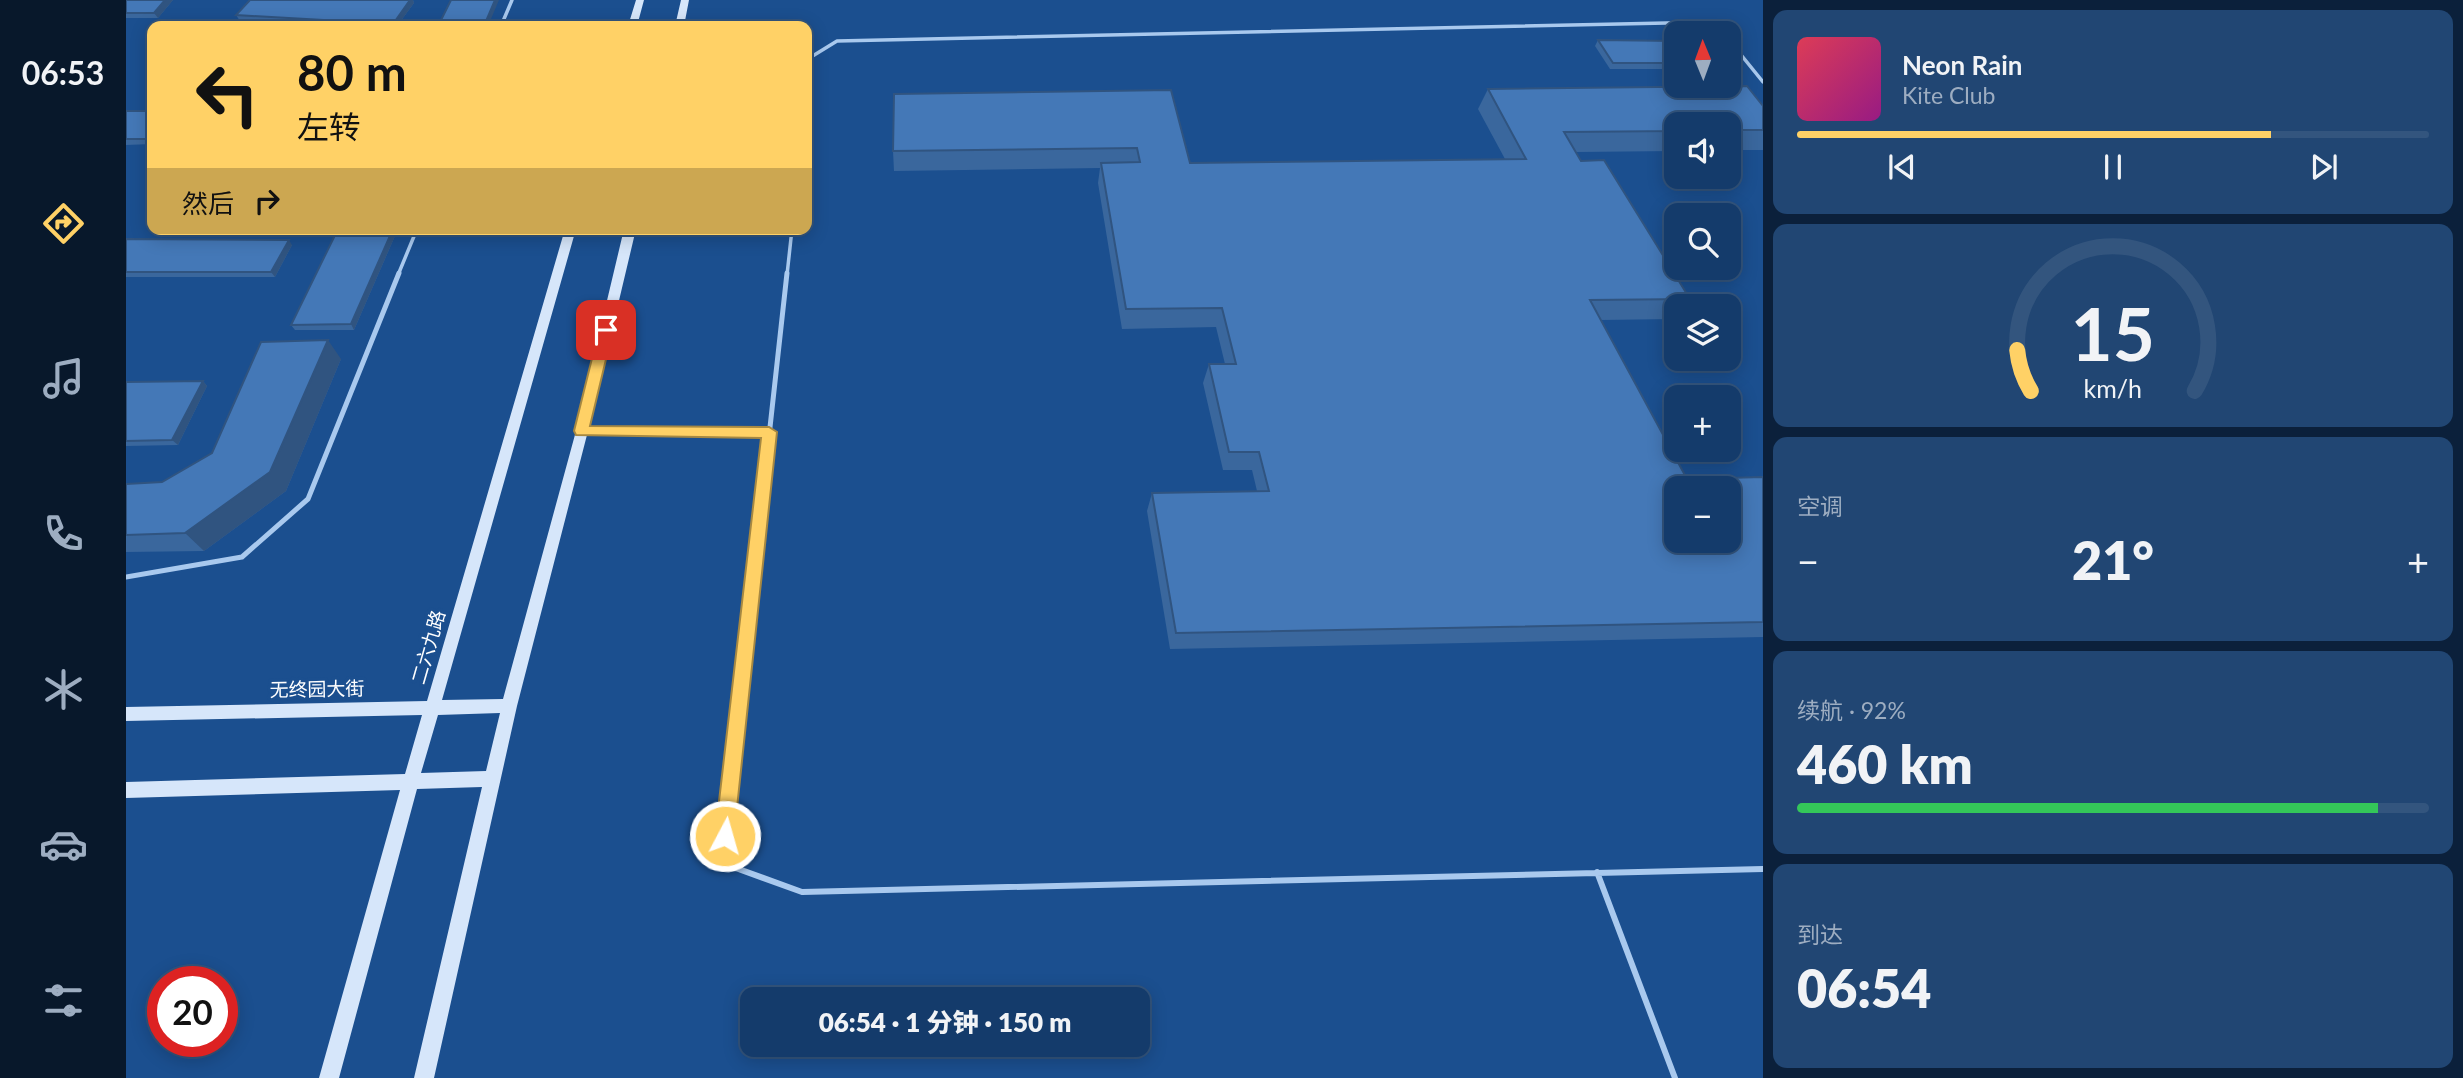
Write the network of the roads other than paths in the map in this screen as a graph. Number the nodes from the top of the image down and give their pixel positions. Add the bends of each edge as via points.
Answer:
1 (512, 0) edge
2 (640, 0) edge
3 (685, 0) edge
4 (503, 21) edge
5 (634, 21) edge
6 (680, 21) edge
7 (1664, 23) edge
8 (1741, 55) edge
9 (812, 56) edge
10 (1763, 82) edge
11 (415, 235) edge
12 (569, 235) edge
13 (629, 235) edge
14 (791, 235) edge
15 (582, 431) junction
16 (769, 432) junction
17 (126, 577) edge
18 (509, 706) junction
19 (433, 708) junction
20 (126, 714) edge
21 (492, 779) junction
22 (411, 781) junction
23 (126, 790) edge
24 (1763, 869) edge
25 (1597, 872) junction
26 (329, 1078) edge
27 (424, 1078) edge
28 (1675, 1078) edge

1 - 4 lane
2 - 5 main road
3 - 6 main road
7 - 9 lane via 837,41
8 - 10 lane
11 - 17 lane via 308,499 242,557
12 - 19 main road, 二六九路
13 - 15 main road
14 - 16 lane
15 - 16 lane
15 - 18 main road
16 - 25 lane via 722,863 802,892
18 - 19 main road, 无终园大街
18 - 21 main road
19 - 20 main road, 无终园大街
19 - 22 main road, 二六九路
21 - 22 main road
21 - 27 main road
22 - 23 main road
22 - 26 main road, 二六九路
24 - 25 lane
25 - 28 lane

